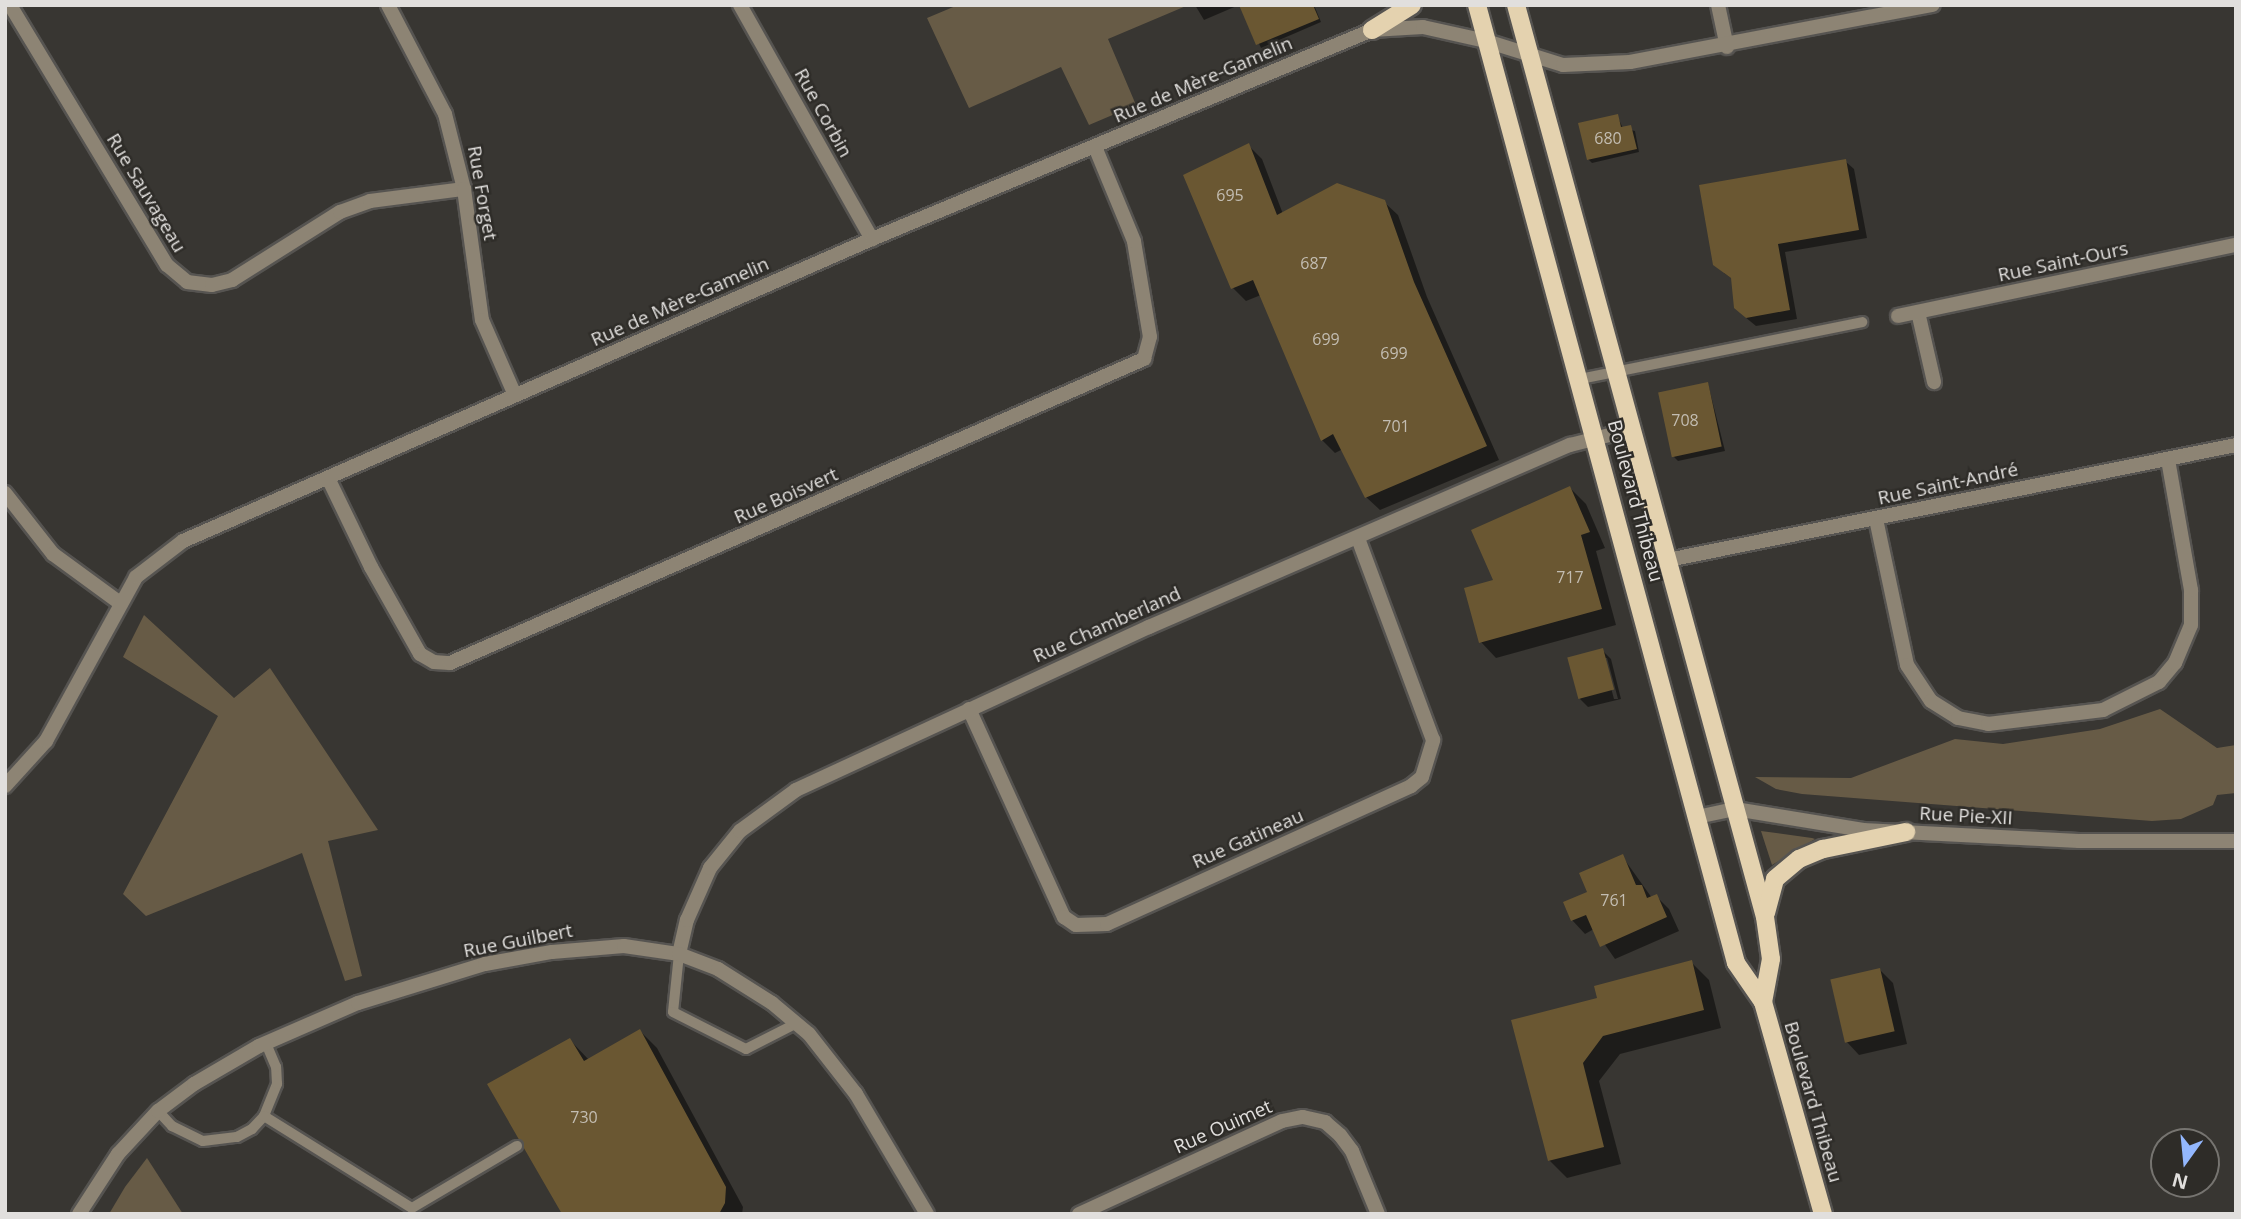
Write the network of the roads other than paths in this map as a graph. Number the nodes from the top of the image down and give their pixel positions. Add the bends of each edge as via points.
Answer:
1 (10, 5) edge
2 (388, 5) edge
3 (740, 5) edge
4 (1412, 5) edge
5 (1477, 5) edge
6 (1516, 5) edge
7 (1718, 5) edge
8 (1933, 5) edge
9 (1372, 30) junction
10 (1486, 41) junction
11 (1727, 47) junction
12 (1531, 56) junction
13 (1095, 147) junction
14 (464, 189) junction
15 (872, 239) junction
16 (2236, 245) edge
17 (1918, 312) junction
18 (1898, 316) dead end
19 (1862, 322) dead end
20 (1617, 370) junction
21 (1580, 379) junction
22 (1934, 382) dead end
23 (515, 395) junction
24 (1633, 429) junction
25 (1596, 438) junction
26 (2236, 445) edge
27 (2168, 459) junction
28 (328, 478) junction
29 (5, 493) edge
30 (1876, 519) junction
31 (1358, 538) junction
32 (1668, 561) junction
33 (120, 603) junction
34 (969, 709) junction
35 (5, 786) edge
36 (1735, 809) junction
37 (1697, 817) junction
38 (1906, 832) junction
39 (2236, 841) edge
40 (1765, 917) junction
41 (679, 954) junction
42 (1763, 1002) junction
43 (797, 1023) junction
44 (266, 1043) junction
45 (159, 1111) junction
46 (264, 1116) junction
47 (517, 1146) dead end
48 (79, 1214) edge
49 (926, 1214) edge
50 (1079, 1214) edge
51 (1378, 1214) edge
52 (1822, 1214) edge

1 - 14 street, Rue Sauvageau via 167,265 187,282 203,286 232,279 340,212 370,201
2 - 14 street, Rue Forget via 445,114
3 - 15 street, Rue Corbin
4 - 9 main road
5 - 10 main road, Boulevard Thibeau
6 - 12 main road, Boulevard Thibeau
7 - 11 street
8 - 11 street, Rue de Mère-Gamelin
9 - 10 street, Rue de Mère-Gamelin via 1423,27
9 - 13 street, Rue de Mère-Gamelin
10 - 12 street, Rue de Mère-Gamelin
10 - 21 main road, Boulevard Thibeau
11 - 12 street, Rue de Mère-Gamelin via 1630,62 1563,65
12 - 20 main road, Boulevard Thibeau
13 - 15 street, Rue de Mère-Gamelin
13 - 28 street, Rue Boisvert via 1133,241 1150,337 1144,359 450,663 434,662 421,654 371,568
14 - 23 street, Rue Forget via 482,320
15 - 23 street, Rue de Mère-Gamelin
16 - 17 street, Rue Saint-Ours
17 - 18 street, Rue Saint-Ours
17 - 22 street
19 - 20 lane
20 - 21 lane
20 - 24 main road, Boulevard Thibeau
21 - 25 main road, Boulevard Thibeau
23 - 28 street, Rue de Mère-Gamelin
24 - 25 street, Rue Chamberland
24 - 32 main road, Boulevard Thibeau
25 - 31 street, Rue Chamberland via 1570,445
25 - 37 main road, Boulevard Thibeau
26 - 27 street, Rue Saint-André
27 - 30 street, Rue Saint-André
27 - 30 street via 2191,590 2191,625 2175,663 2159,682 2103,710 1988,724 1958,718 1931,701 1907,665
28 - 33 street, Rue de Mère-Gamelin via 166,551 136,577
29 - 33 street via 53,554
30 - 32 street, Rue Saint-André
31 - 34 street, Rue Chamberland
31 - 34 street, Rue Gatineau via 1433,740 1422,777 1411,786 1107,924 1076,925 1064,917
32 - 36 main road, Boulevard Thibeau
33 - 35 street, Rue de Mère-Gamelin via 46,741
34 - 41 street, Rue Chamberland via 813,781 759,815 710,868 687,920
36 - 37 street, Rue Pie-XII
36 - 38 street, Rue Pie-XII via 1838,828
36 - 40 main road, Boulevard Thibeau
37 - 42 main road, Boulevard Thibeau via 1737,963
38 - 39 street, Rue Pie-XII via 2103,842
38 - 40 main road via 1823,849 1799,859 1775,879
40 - 42 main road, Boulevard Thibeau via 1771,959
41 - 43 street, Rue Guilbert via 732,976
41 - 43 lane via 673,1012 746,1049
41 - 44 street, Rue Guilbert via 609,947 502,960 358,1003
42 - 52 main road, Boulevard Thibeau
43 - 49 street, Rue Guilbert via 848,1081
44 - 45 street, Rue Guilbert via 215,1070
44 - 46 lane via 277,1084
45 - 46 lane via 172,1126 203,1141 237,1137
45 - 48 street, Rue Guilbert via 118,1154
46 - 47 lane via 412,1208
50 - 51 street, Rue Ouimet via 1282,1121 1303,1116 1325,1122 1340,1135 1352,1151

